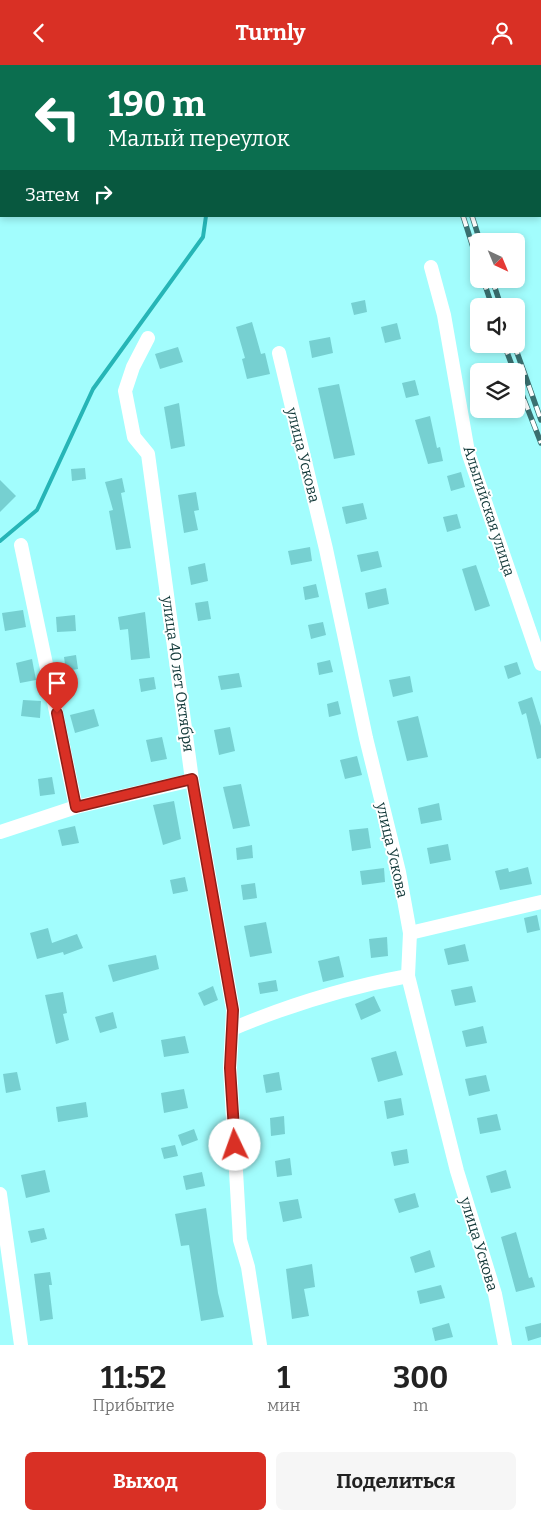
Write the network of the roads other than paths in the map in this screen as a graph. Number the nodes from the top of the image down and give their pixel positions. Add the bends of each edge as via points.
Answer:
1 (431, 267) dead end
2 (148, 339) dead end
3 (279, 353) dead end
4 (21, 545) dead end
5 (541, 664) edge
6 (192, 779) junction
7 (76, 807) junction
8 (0, 832) edge
9 (541, 901) edge
10 (410, 933) junction
11 (408, 976) junction
12 (232, 1029) junction
13 (0, 1194) edge
14 (21, 1345) edge
15 (260, 1345) edge
16 (505, 1345) edge

1 - 5 street, Альпийская улица via 444,315 468,452
2 - 6 street, улица 40 лет Октября via 125,391 134,437 148,454
3 - 10 street, улица Ускова via 399,872
4 - 7 street
6 - 7 street
6 - 12 street, улица 40 лет Октября via 233,1010
7 - 8 street
9 - 10 street
10 - 11 street, улица Ускова
11 - 12 street via 357,985
11 - 16 street, улица Ускова via 458,1171 495,1294
12 - 15 street, улица 40 лет Октября via 230,1068 240,1240 248,1267
13 - 14 street

